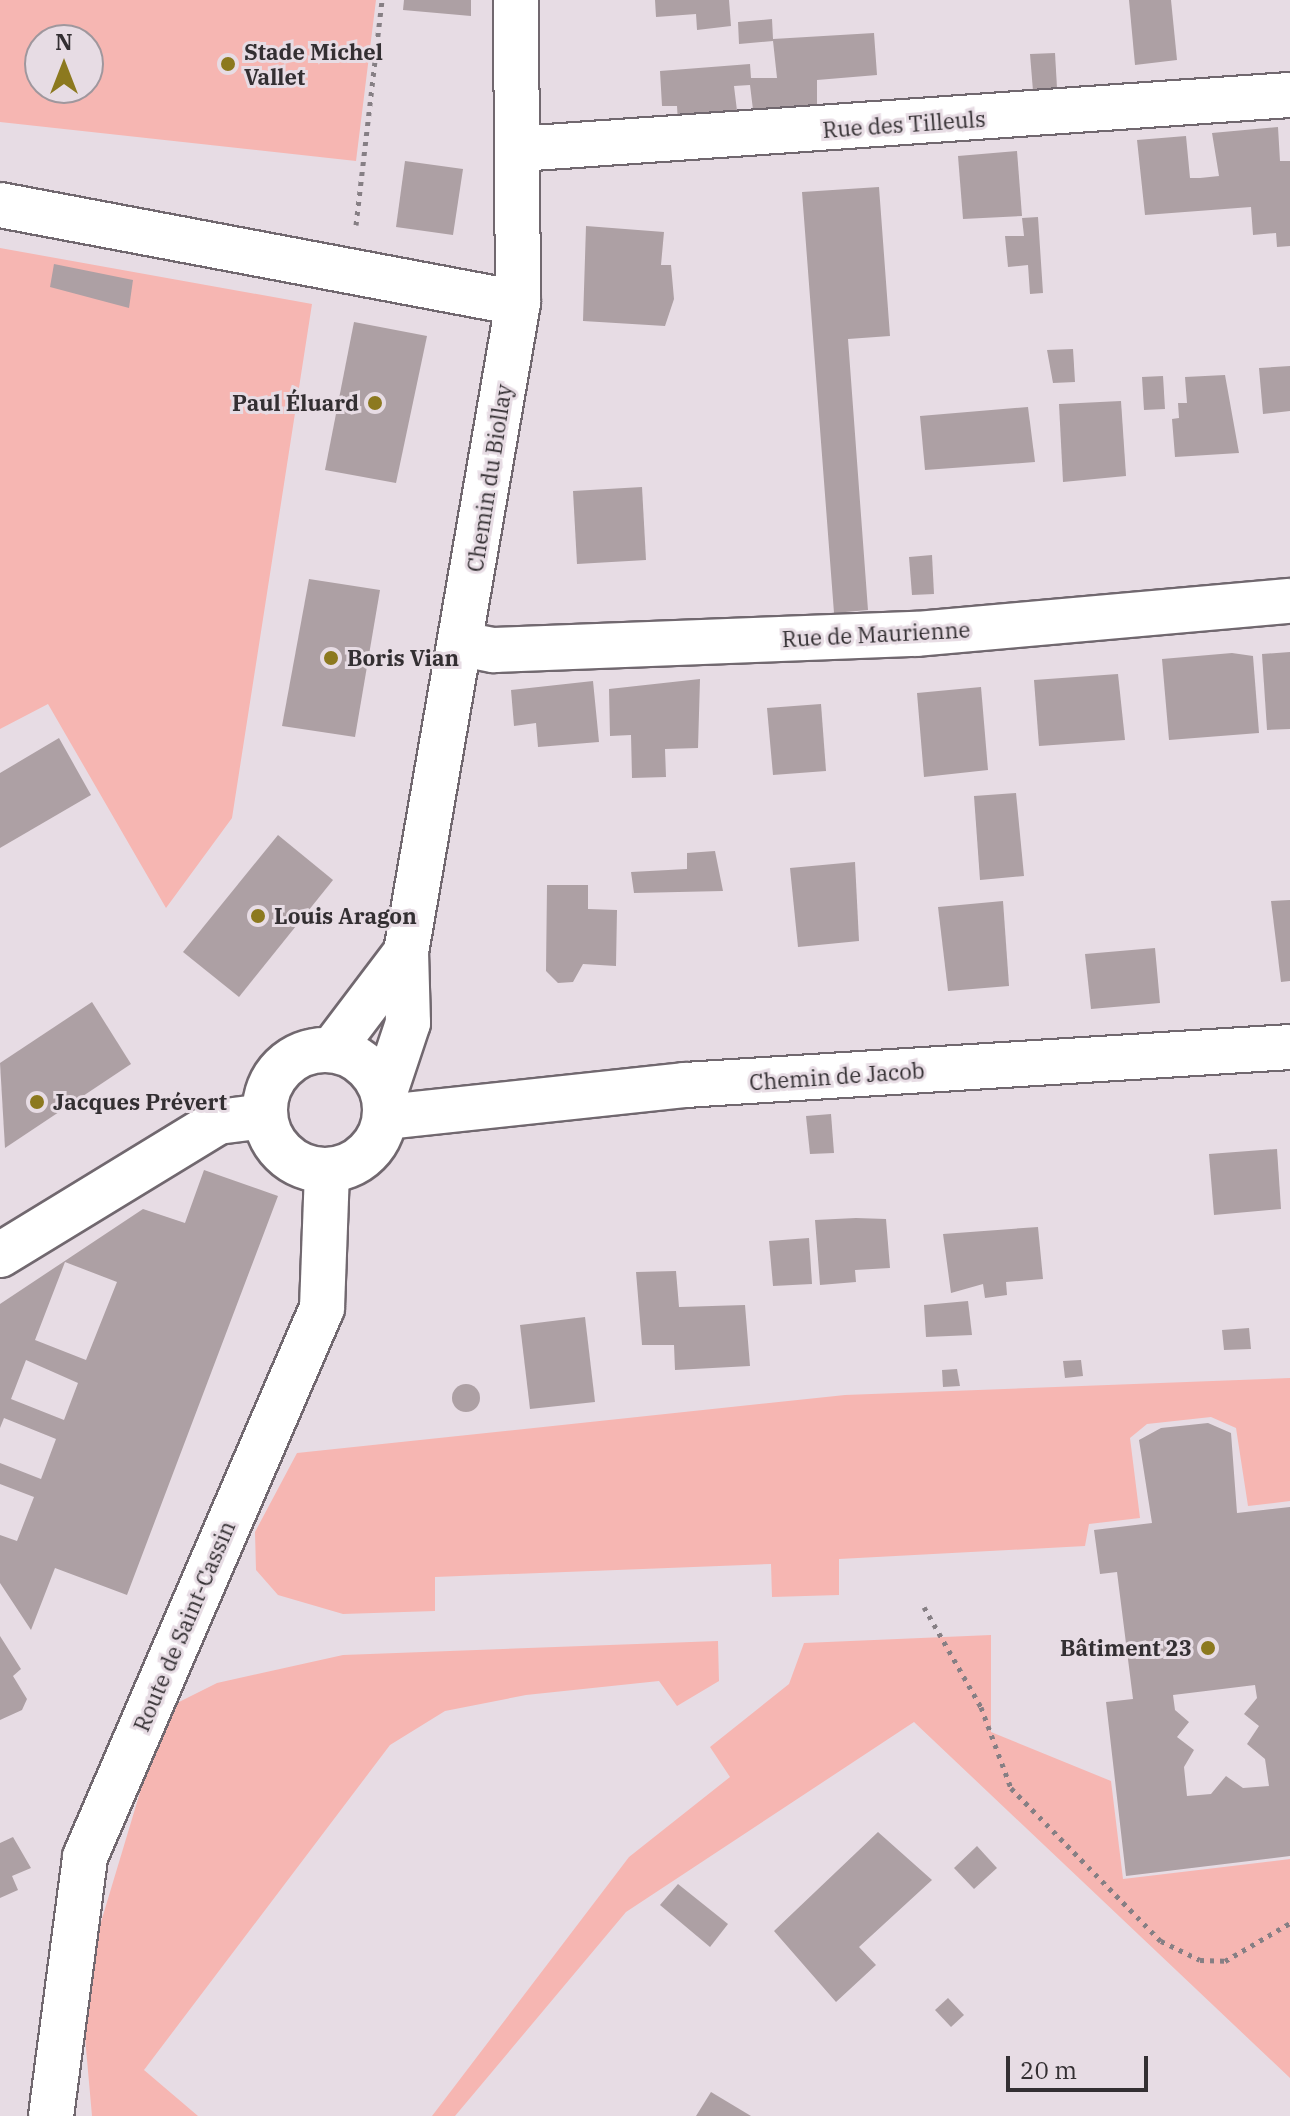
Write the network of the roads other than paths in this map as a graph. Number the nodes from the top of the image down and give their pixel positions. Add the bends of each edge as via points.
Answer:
1 (516, 0) edge
2 (1290, 95) edge
3 (519, 149) junction
4 (0, 205) edge
5 (518, 303) junction
6 (1290, 601) edge
7 (462, 644) junction
8 (406, 952) junction
9 (1290, 1047) edge
10 (332, 1050) junction
11 (385, 1106) junction
12 (265, 1116) junction
13 (327, 1171) junction
14 (0, 1255) edge
15 (44, 2106) edge

1 - 3 street, Chemin du Biollay
2 - 3 street, Rue des Tilleuls
3 - 5 street, Chemin du Biollay
4 - 5 street
5 - 7 street, Chemin du Biollay
6 - 7 street, Rue de Maurienne via 917,634 494,650
7 - 8 street, Chemin du Biollay
8 - 10 street, Chemin du Biollay
8 - 11 street, Chemin du Biollay via 408,1023
9 - 11 street, Chemin de Jacob
10 - 11 street via 355,1057
10 - 12 street via 283,1067
11 - 13 street via 367,1155
12 - 13 street via 285,1156
12 - 14 street via 218,1122
13 - 15 street, Route de Saint-Cassin via 322,1308 85,1857

